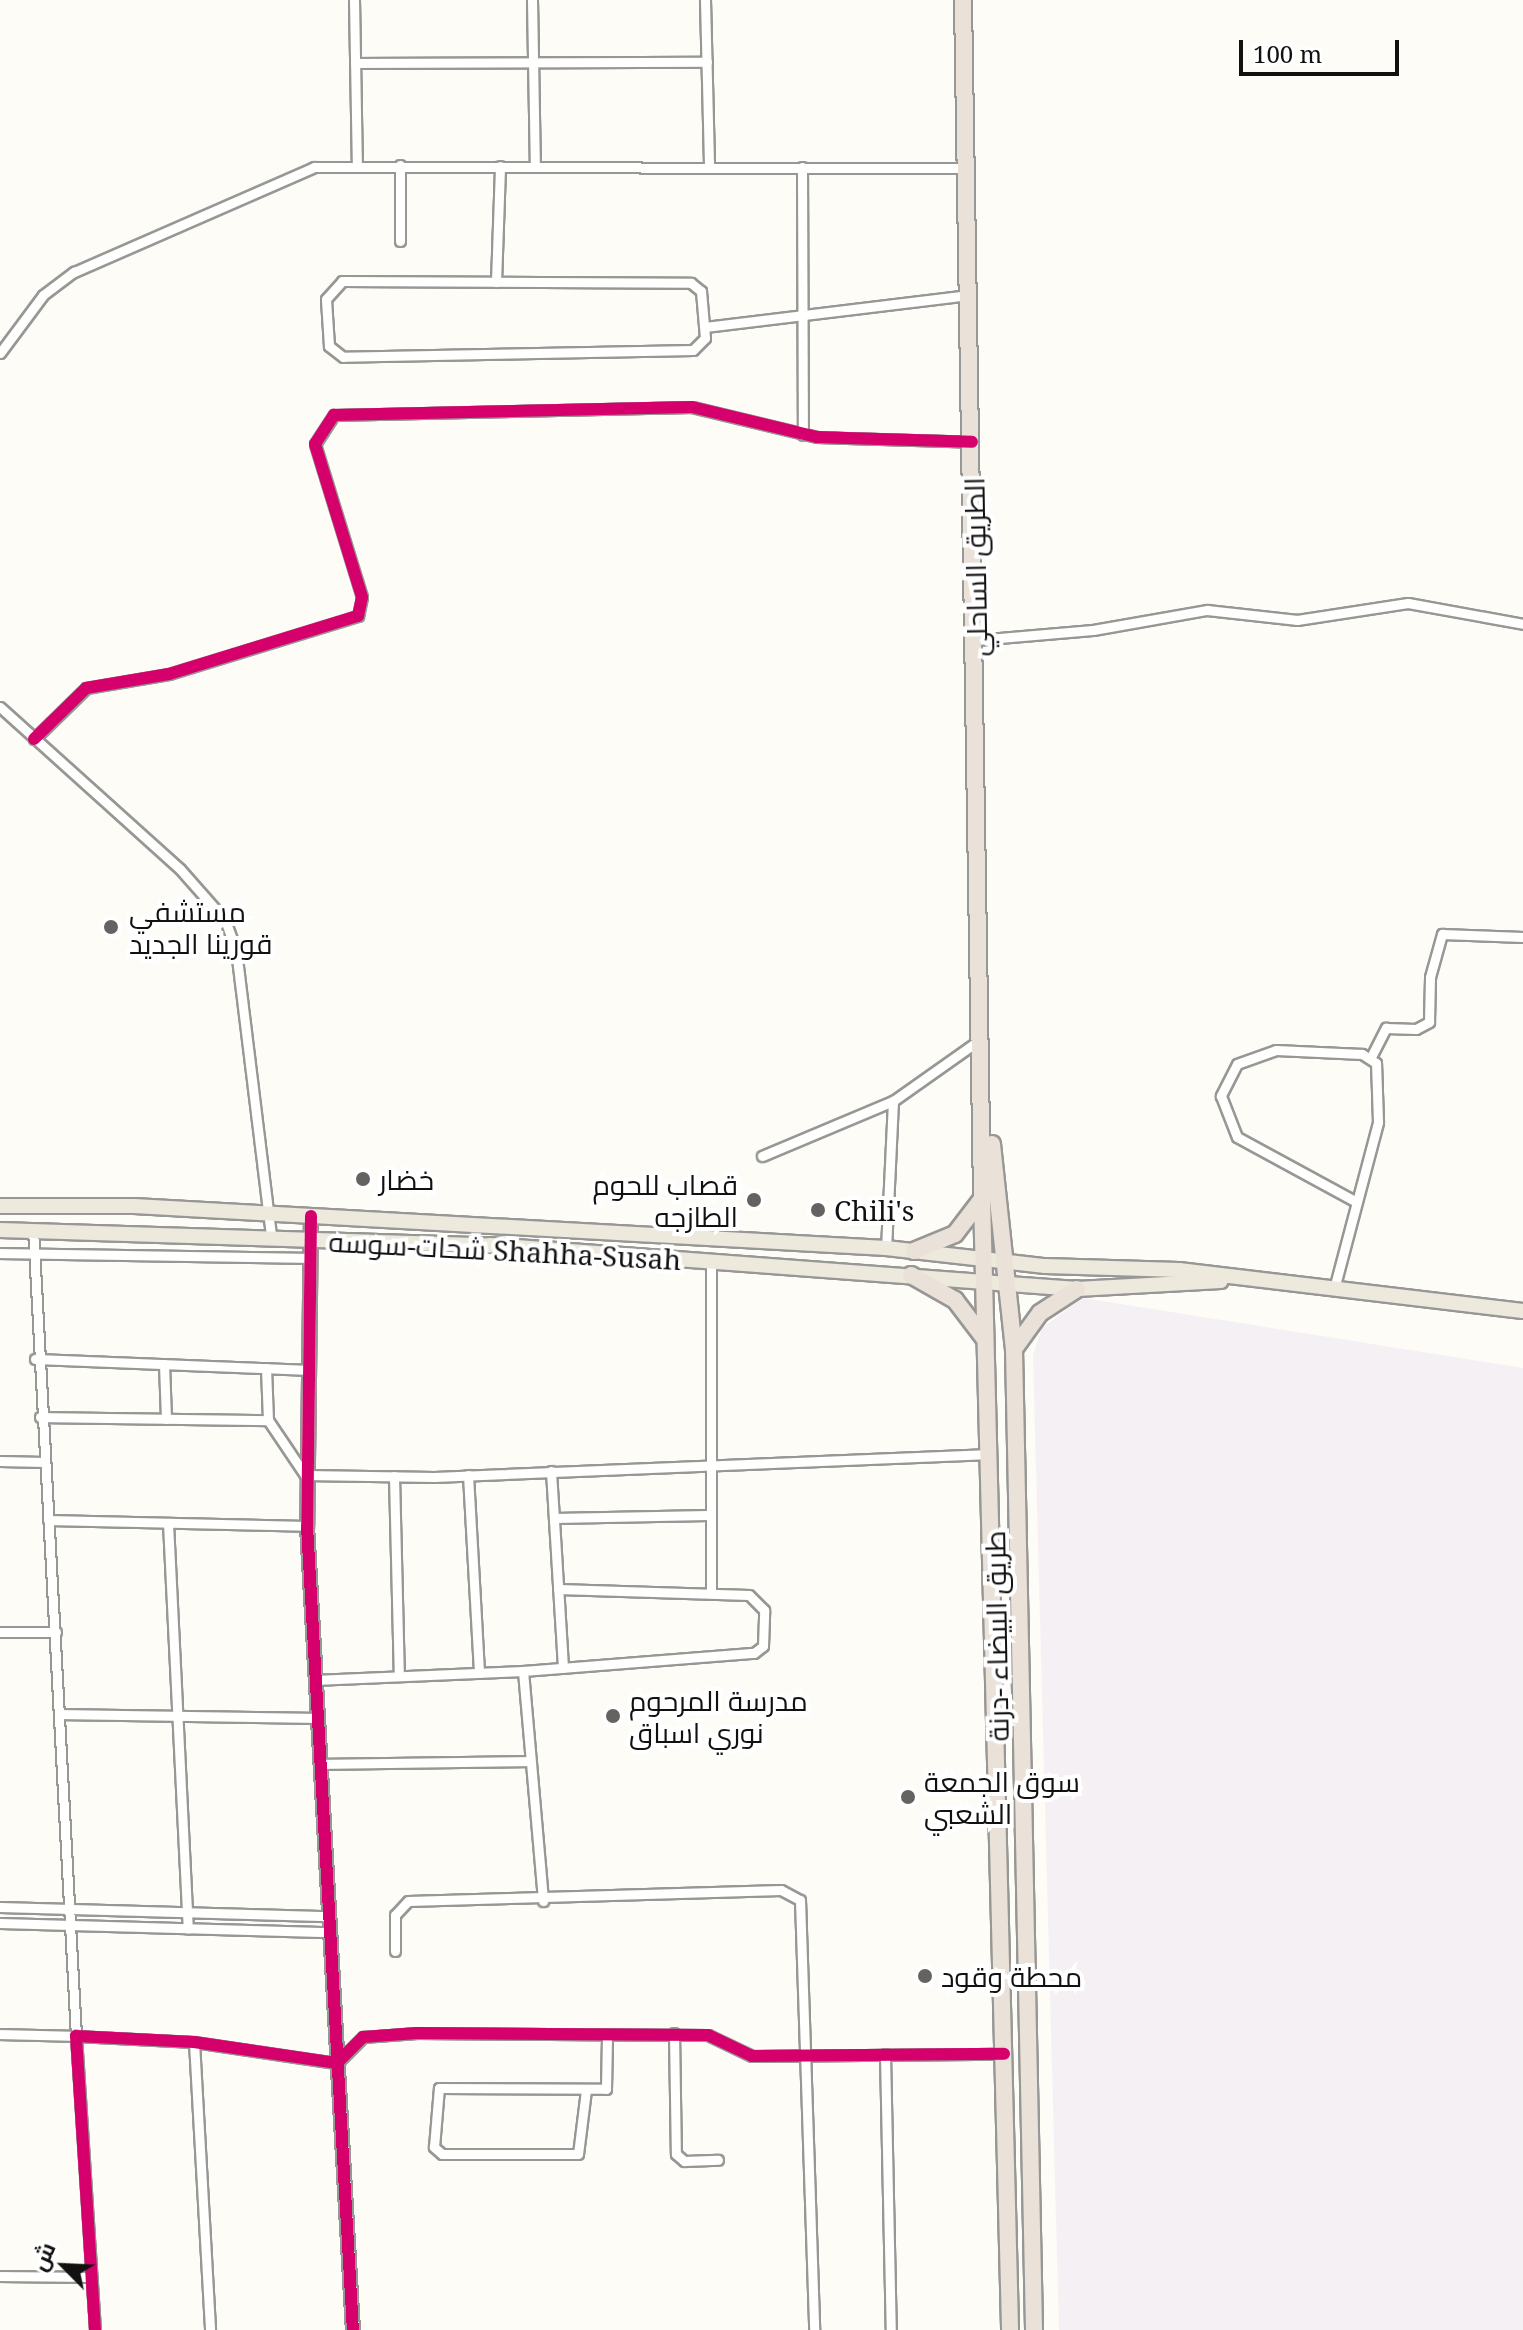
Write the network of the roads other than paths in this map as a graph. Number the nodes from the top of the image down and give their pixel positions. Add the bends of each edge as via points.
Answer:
1 (354, 0) edge
2 (532, 0) edge
3 (705, 0) edge
4 (963, 0) edge
5 (707, 62) junction
6 (355, 63) junction
7 (534, 64) junction
8 (357, 165) junction
9 (400, 165) junction
10 (500, 166) junction
11 (535, 166) junction
12 (709, 166) junction
13 (802, 167) junction
14 (966, 168) junction
15 (400, 241) dead end
16 (496, 282) junction
17 (969, 295) junction
18 (803, 318) junction
19 (705, 327) junction
20 (0, 353) edge
21 (803, 435) junction
22 (972, 442) junction
23 (1523, 624) edge
24 (976, 640) junction
25 (0, 707) edge
26 (34, 739) junction
27 (1523, 937) edge
28 (983, 991) junction
29 (981, 1039) junction
30 (1371, 1057) junction
31 (893, 1101) junction
32 (762, 1156) dead end
33 (982, 1198) junction
34 (1355, 1201) junction
35 (0, 1206) edge
36 (270, 1215) junction
37 (311, 1216) junction
38 (33, 1229) junction
39 (0, 1230) edge
40 (271, 1235) junction
41 (311, 1240) junction
42 (886, 1248) junction
43 (914, 1251) junction
44 (0, 1253) edge
45 (33, 1253) junction
46 (310, 1258) junction
47 (983, 1260) junction
48 (1005, 1261) junction
49 (711, 1262) junction
50 (911, 1275) junction
51 (1229, 1279) junction
52 (984, 1282) junction
53 (1009, 1284) junction
54 (1077, 1289) junction
55 (1334, 1289) junction
56 (1523, 1311) edge
57 (985, 1340) junction
58 (1014, 1349) junction
59 (35, 1359) junction
60 (164, 1364) junction
61 (266, 1368) junction
62 (306, 1370) junction
63 (40, 1417) junction
64 (166, 1419) junction
65 (268, 1420) junction
66 (991, 1454) junction
67 (0, 1461) edge
68 (44, 1462) junction
69 (707, 1464) junction
70 (551, 1471) junction
71 (305, 1475) junction
72 (468, 1475) junction
73 (394, 1476) junction
74 (708, 1515) junction
75 (554, 1518) junction
76 (48, 1520) junction
77 (168, 1523) junction
78 (307, 1526) junction
79 (558, 1589) junction
80 (711, 1590) junction
81 (0, 1632) edge
82 (56, 1632) junction
83 (563, 1668) junction
84 (523, 1671) junction
85 (479, 1673) junction
86 (399, 1676) junction
87 (314, 1680) junction
88 (61, 1714) junction
89 (176, 1716) junction
90 (316, 1718) junction
91 (530, 1761) junction
92 (319, 1764) junction
93 (543, 1901) junction
94 (0, 1907) edge
95 (72, 1908) junction
96 (187, 1913) junction
97 (329, 1916) junction
98 (0, 1923) edge
99 (72, 1925) junction
100 (188, 1929) junction
101 (330, 1932) junction
102 (395, 1951) dead end
103 (674, 2033) junction
104 (0, 2034) edge
105 (76, 2036) junction
106 (607, 2037) junction
107 (194, 2042) junction
108 (808, 2053) junction
109 (885, 2054) junction
110 (1004, 2054) junction
111 (337, 2063) junction
112 (586, 2090) junction
113 (718, 2160) dead end
114 (0, 2276) edge
115 (91, 2277) junction
116 (95, 2330) edge
117 (210, 2330) edge
118 (353, 2330) edge
119 (814, 2330) edge
120 (891, 2330) edge
121 (1010, 2330) edge
122 (1034, 2330) edge

1 - 6 street
2 - 7 street
3 - 5 street
4 - 14 highway, الطريق الساحلي
5 - 7 street
5 - 12 street
6 - 7 street
6 - 8 street
7 - 11 street
8 - 9 street
8 - 20 street via 296,173 74,272 43,295
9 - 10 street
9 - 15 street
10 - 11 street
10 - 16 street
11 - 12 street
12 - 13 street
13 - 14 street
13 - 18 street
14 - 17 highway, الطريق الساحلي
16 - 19 street via 691,283 701,291
16 - 19 street via 337,283 326,299 329,346 343,357 693,350 704,342
17 - 18 street
17 - 22 highway, الطريق الساحلي
18 - 19 street
18 - 21 street
21 - 22 street
21 - 26 street via 692,407 334,415 315,444 362,597 358,616 169,674 94,685 73,696
22 - 24 highway, الطريق الساحلي
23 - 24 street via 1408,603 1297,620 1207,610 1093,630
24 - 28 highway, الطريق الساحلي
25 - 26 street
26 - 36 street via 180,869 225,920 236,950 261,1195
27 - 30 street via 1442,934 1432,962 1429,1022 1416,1029 1386,1028
28 - 29 highway, طريق البيضاء -درنة
28 - 48 highway, طريق البيضاء -درنة via 995,1210
29 - 31 street
29 - 33 highway, طريق البيضاء -درنة
30 - 34 street via 1382,1098
30 - 34 street via 1261,1051 1237,1064 1221,1096 1237,1137
31 - 32 street
31 - 42 street
33 - 43 highway via 955,1234
33 - 47 highway, طريق البيضاء -درنة
34 - 55 street
35 - 36 main road, شحات-سوسه Shahha-Susah
36 - 37 main road, شحات-سوسه Shahha-Susah
36 - 40 street
37 - 41 street
37 - 42 main road, شحات-سوسه Shahha-Susah
38 - 39 main road, شحات-سوسه Shahha-Susah
38 - 40 main road, شحات-سوسه Shahha-Susah
38 - 45 street
40 - 41 main road, شحات-سوسه Shahha-Susah
41 - 46 street
41 - 49 main road, شحات-سوسه Shahha-Susah
42 - 43 main road, شحات-سوسه Shahha-Susah
43 - 47 main road, شحات-سوسه Shahha-Susah
44 - 45 street
45 - 46 street
45 - 59 street
46 - 62 street
47 - 48 main road, شحات-سوسه Shahha-Susah
47 - 52 highway, طريق البيضاء -درنة
48 - 51 main road, شحات-سوسه Shahha-Susah
48 - 53 highway, طريق البيضاء -درنة
49 - 50 main road, شحات-سوسه Shahha-Susah
49 - 69 street
50 - 52 main road, شحات-سوسه Shahha-Susah
50 - 57 highway via 955,1300
51 - 54 main road, شحات-سوسه Shahha-Susah
51 - 55 main road
52 - 53 main road, شحات-سوسه Shahha-Susah
52 - 57 highway, طريق البيضاء -درنة
53 - 54 main road, شحات-سوسه Shahha-Susah
53 - 58 highway, طريق البيضاء -درنة
54 - 58 highway via 1040,1313
55 - 56 main road
57 - 66 highway, طريق البيضاء -درنة
58 - 122 highway, طريق البيضاء -درنة
59 - 60 street
59 - 63 street
60 - 61 street
60 - 64 street
61 - 62 street
61 - 65 street
62 - 71 street
63 - 64 street
63 - 68 street
64 - 65 street
65 - 71 street
66 - 69 street
66 - 110 highway, طريق البيضاء -درنة
67 - 68 street
68 - 76 street
69 - 70 street
69 - 74 street
70 - 72 street
70 - 75 street
71 - 73 street
71 - 78 street
72 - 73 street
72 - 85 street
73 - 86 street
74 - 75 street
74 - 80 street
75 - 79 street
76 - 77 street
76 - 82 street
77 - 78 street
77 - 89 street
78 - 87 street
79 - 80 street
79 - 83 street
80 - 83 street via 757,1598 765,1639 759,1651
81 - 82 street
82 - 88 street
83 - 84 street
84 - 85 street
84 - 91 street
85 - 86 street
86 - 87 street
87 - 90 street
88 - 89 street
88 - 95 street
89 - 90 street
89 - 96 street
90 - 92 street
91 - 92 street
91 - 93 street
92 - 97 street
93 - 102 street via 402,1903
93 - 108 street via 791,1894 805,1911
94 - 95 street
95 - 96 street
95 - 99 street
96 - 97 street
96 - 100 street
97 - 101 street
98 - 99 street
99 - 100 street
99 - 105 street
100 - 101 street
101 - 111 street
103 - 106 street
103 - 108 street via 721,2038 752,2056
103 - 113 street via 676,2154 684,2161
104 - 105 street
105 - 107 street
105 - 115 street
106 - 111 street via 371,2035
106 - 112 street via 608,2084
107 - 111 street
107 - 117 street
108 - 109 street
108 - 119 street
109 - 110 street
109 - 120 street
110 - 121 highway, طريق البيضاء -درنة
111 - 118 street
112 - 112 street via 439,2088 434,2147 442,2154 578,2154
114 - 115 street
115 - 116 street

